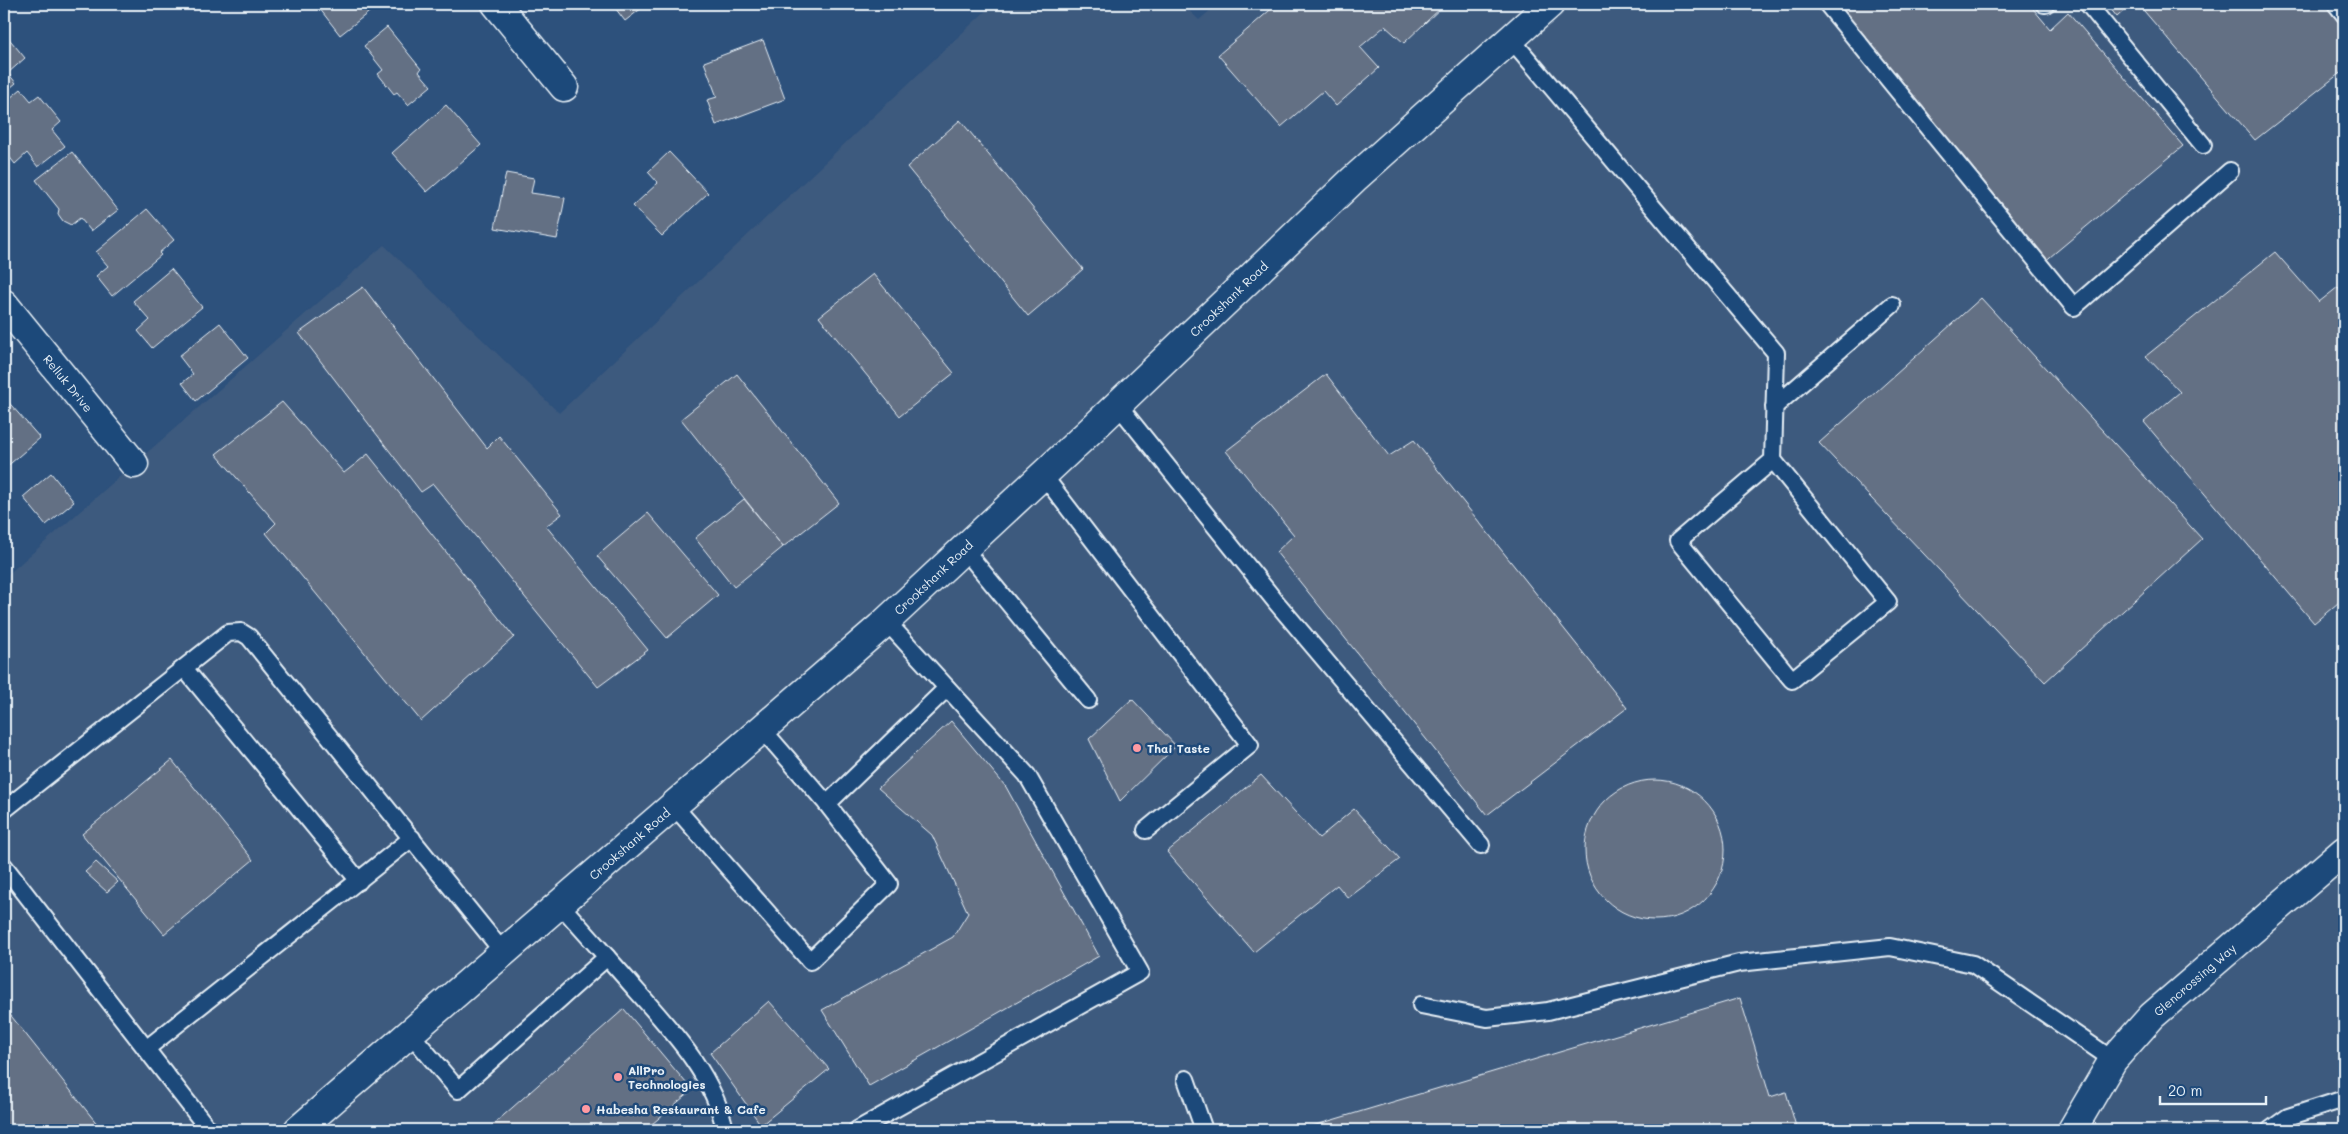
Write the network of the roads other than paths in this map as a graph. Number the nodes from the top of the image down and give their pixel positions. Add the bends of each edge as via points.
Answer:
1 (496, 4) edge
2 (1550, 4) edge
3 (1827, 4) edge
4 (2088, 4) edge
5 (2336, 4) edge
6 (2344, 14) edge
7 (1511, 39) junction
8 (564, 87) dead end
9 (2203, 145) dead end
10 (2230, 171) dead end
11 (4, 304) edge
12 (1892, 305) dead end
13 (1118, 405) junction
14 (1774, 408) junction
15 (1773, 460) junction
16 (134, 464) dead end
17 (1043, 475) junction
18 (964, 549) junction
19 (886, 621) junction
20 (184, 668) junction
21 (947, 688) junction
22 (1088, 700) dead end
23 (762, 729) junction
24 (827, 804) junction
25 (674, 806) junction
26 (4, 810) edge
27 (1146, 830) dead end
28 (412, 838) junction
29 (1481, 846) dead end
30 (2344, 851) edge
31 (4, 866) edge
32 (358, 881) junction
33 (560, 904) junction
34 (503, 952) junction
35 (607, 957) junction
36 (1421, 1005) dead end
37 (410, 1034) junction
38 (146, 1049) junction
39 (2113, 1060) junction
40 (1186, 1079) dead end
41 (2344, 1099) edge
42 (209, 1130) edge
43 (298, 1130) edge
44 (724, 1130) edge
45 (857, 1130) edge
46 (1204, 1130) edge
47 (2072, 1130) edge
48 (2270, 1130) edge

1 - 8 street
2 - 7 street, Crookshank Road
3 - 10 lane via 2074,307
4 - 9 lane
5 - 6 lane
7 - 13 street, Crookshank Road via 1354,179
7 - 14 lane via 1776,353
11 - 16 street, Relluk Drive
12 - 14 lane
13 - 17 street, Crookshank Road
13 - 29 lane via 1276,602
14 - 15 lane
15 - 15 lane via 1678,541 1792,680 1888,602
17 - 18 street, Crookshank Road
17 - 27 lane via 1250,744
18 - 19 street, Crookshank Road
18 - 22 lane
19 - 21 lane
19 - 23 street, Crookshank Road
20 - 26 lane
20 - 28 lane via 228,633 240,632 249,637
20 - 32 lane
21 - 24 lane
21 - 45 lane via 1027,776 1140,972
23 - 24 lane
23 - 25 street, Crookshank Road
24 - 25 lane via 889,884 810,961
25 - 33 street, Crookshank Road
28 - 32 lane
28 - 34 lane
30 - 39 street, Glencrossing Way via 2152,1016
31 - 38 lane
32 - 38 lane
33 - 34 street, Crookshank Road
33 - 35 lane
34 - 37 street, Crookshank Road
35 - 37 lane via 458,1090
35 - 44 lane via 675,1034 711,1088 722,1115
36 - 39 lane via 1487,1018 1548,1011 1740,963 1890,947 1973,964
37 - 43 street, Crookshank Road
38 - 42 lane
39 - 47 street, Glencrossing Way
40 - 46 lane
41 - 48 lane via 2288,1117

